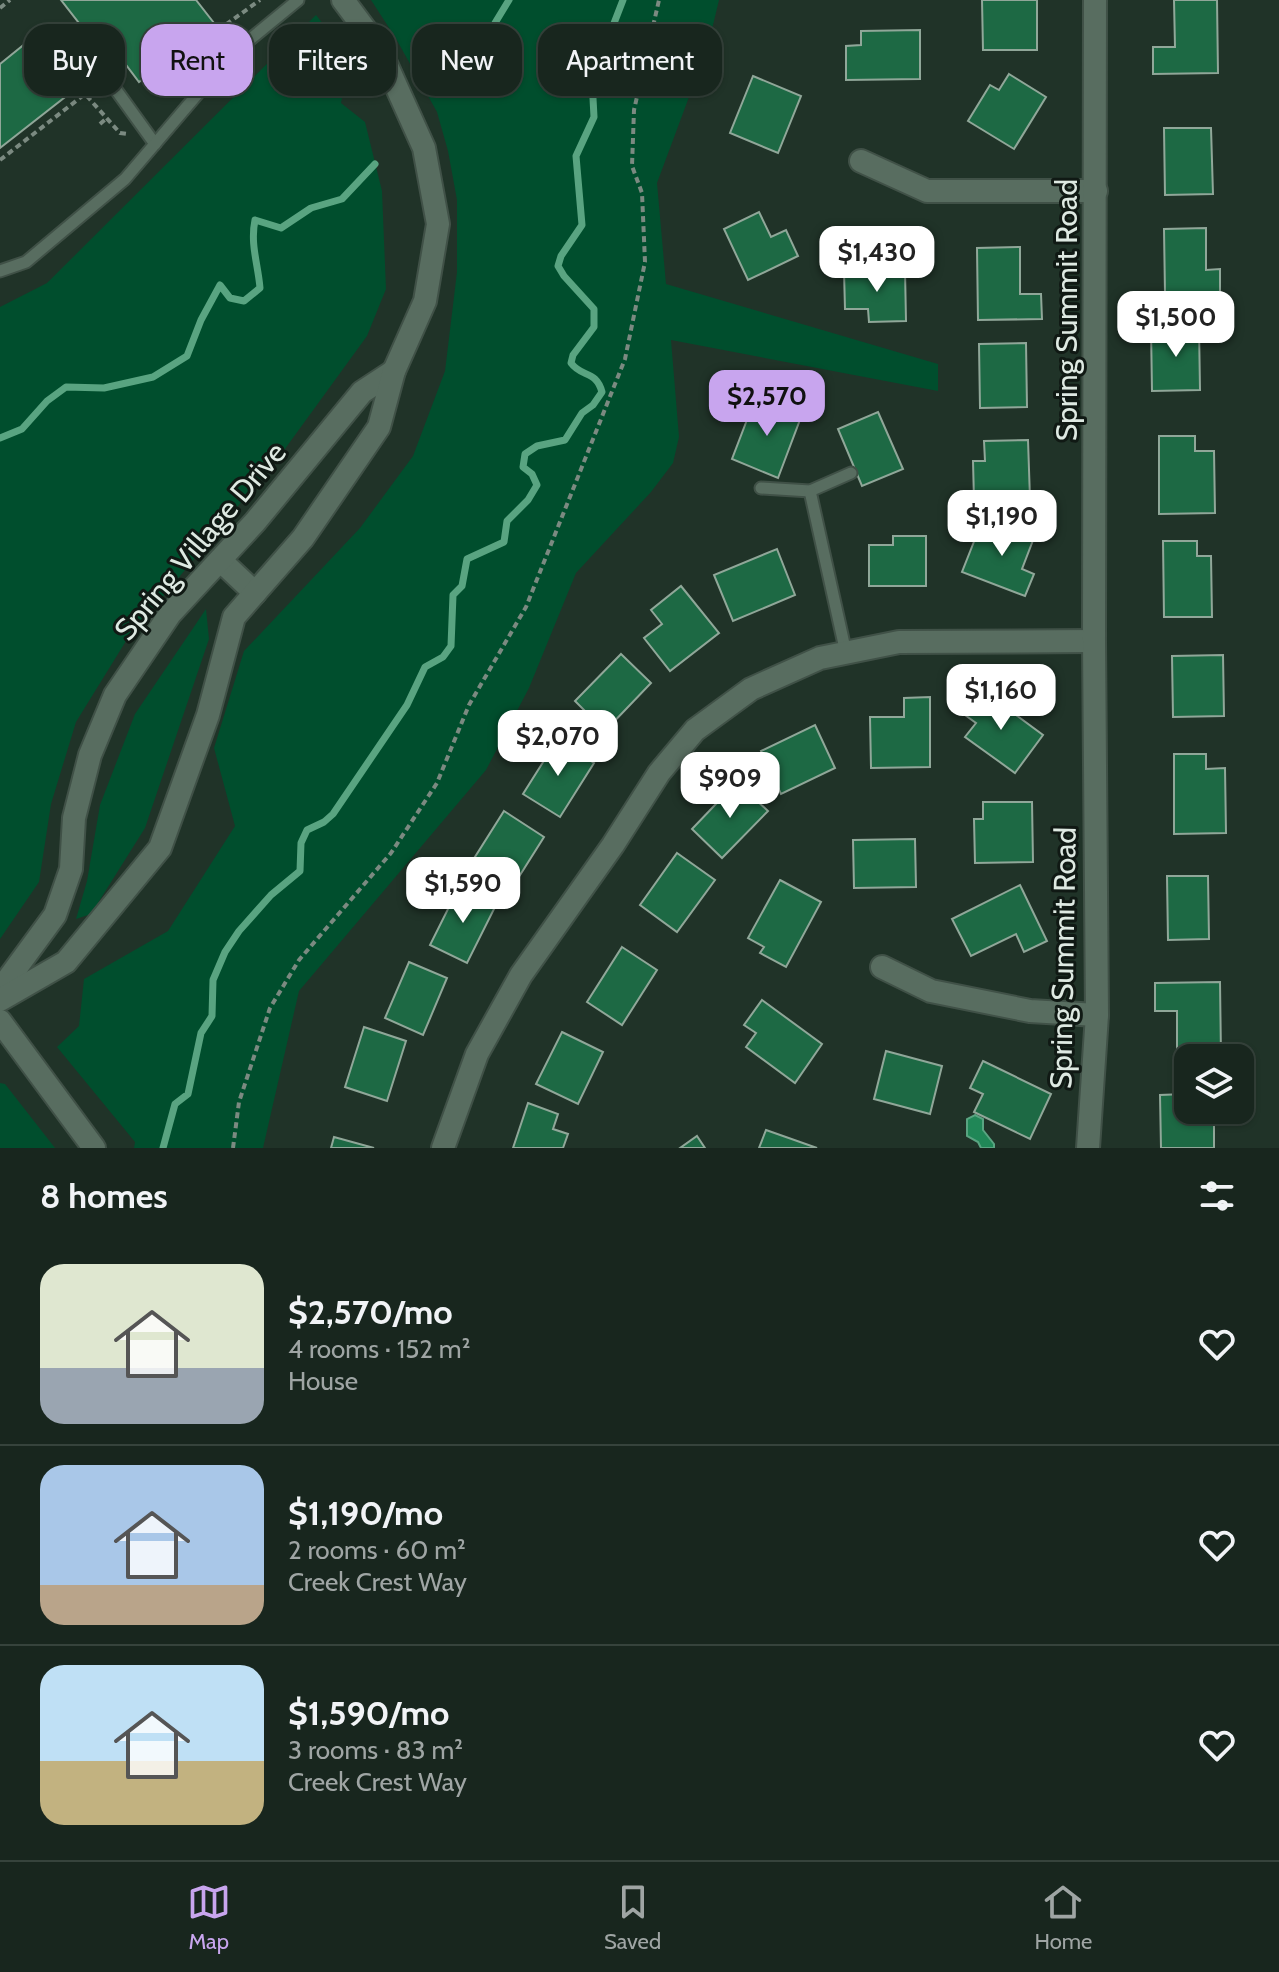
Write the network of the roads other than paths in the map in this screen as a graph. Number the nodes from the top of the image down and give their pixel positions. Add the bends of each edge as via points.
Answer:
1 (298, 0) edge
2 (343, 0) edge
3 (1095, 0) edge
4 (120, 96) edge
5 (155, 144) junction
6 (861, 161) dead end
7 (1096, 191) junction
8 (0, 271) edge
9 (394, 371) junction
10 (851, 473) dead end
11 (761, 488) dead end
12 (810, 491) junction
13 (220, 560) junction
14 (255, 593) junction
15 (1094, 641) junction
16 (846, 653) junction
17 (882, 967) dead end
18 (0, 990) edge
19 (0, 1000) edge
20 (1097, 1015) junction
21 (0, 1021) edge
22 (94, 1148) edge
23 (443, 1148) edge
24 (1088, 1148) edge

1 - 5 lane via 230,56
2 - 9 street via 379,48 424,148 438,224 425,301
3 - 7 street, Spring Summit Road
4 - 5 lane
5 - 8 lane via 125,179 26,262
6 - 7 street via 927,191
7 - 15 street, Spring Summit Road
9 - 13 street, Spring Village Drive via 362,392
9 - 14 street via 379,427 303,538
10 - 12 lane
11 - 12 lane
12 - 16 lane
13 - 14 street
13 - 18 street, Spring Village Drive via 170,614 115,695 90,755 74,818 71,869 55,915
14 - 19 street via 234,617 208,715 160,848 66,962
15 - 16 street via 899,642
15 - 20 street, Spring Summit Road
16 - 23 street via 820,658 751,689 695,730 659,773 521,975 477,1054
17 - 20 street via 931,991 1030,1011
20 - 24 street, Spring Summit Road
21 - 22 street

